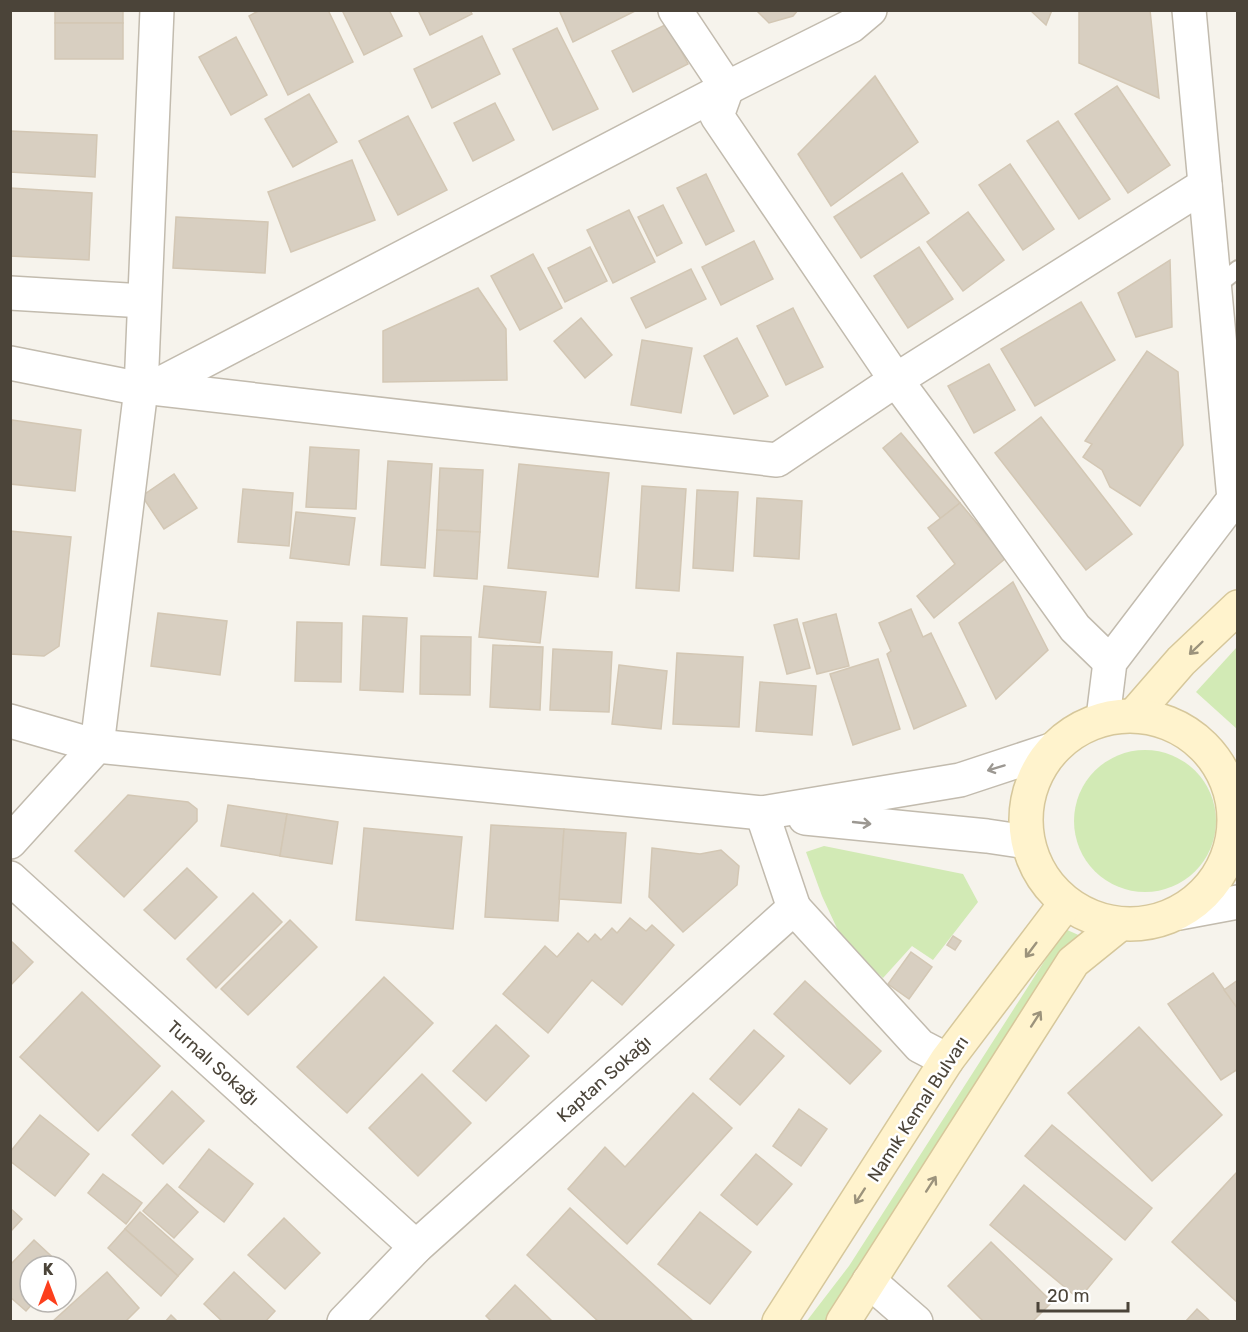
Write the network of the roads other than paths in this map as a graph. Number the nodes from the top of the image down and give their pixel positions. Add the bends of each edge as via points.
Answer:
1 (675, 10) edge
2 (870, 10) edge
3 (1189, 10) edge
4 (160, 12) edge
5 (727, 88) junction
6 (1205, 185) junction
7 (1226, 279) edge
8 (10, 293) edge
9 (144, 301) junction
10 (10, 363) edge
11 (896, 380) junction
12 (146, 389) junction
13 (1238, 607) edge
14 (1110, 662) junction
15 (1119, 717) junction
16 (10, 721) edge
17 (97, 746) junction
18 (1051, 750) junction
19 (1234, 784) edge
20 (762, 813) junction
21 (10, 842) edge
22 (1028, 842) junction
23 (10, 878) edge
24 (1238, 902) edge
25 (1066, 903) junction
26 (794, 908) junction
27 (1179, 913) junction
28 (1120, 924) junction
29 (947, 1060) junction
30 (416, 1247) junction
31 (869, 1281) junction
32 (344, 1322) edge
33 (779, 1322) edge
34 (843, 1322) edge
35 (916, 1322) edge

1 - 5 street
2 - 5 street via 851,26
3 - 6 street
4 - 9 street
5 - 11 street via 717,116
5 - 12 street
6 - 7 street
6 - 11 street
7 - 14 street via 1234,499
8 - 9 street
9 - 12 street
10 - 12 street
11 - 12 street via 777,460
11 - 14 street via 1075,628
12 - 17 street
13 -> 15 main road
14 - 15 street
15 - 18 main road via 1075,731
15 - 19 main road via 1165,721 1195,737
16 - 17 street
17 - 20 street
17 - 21 street
18 -> 20 street via 960,780
18 - 22 main road via 1034,777 1026,806
19 - 27 main road via 1235,829 1226,863 1207,892
20 -> 22 street
20 - 26 street
22 - 25 main road via 1041,876
23 - 30 street, Turnalı Sokağı
24 - 27 street
25 - 28 main road via 1092,917
25 -> 29 main road, Namık Kemal Bulvarı
26 - 29 street via 920,1046
26 - 30 street, Kaptan Sokağı
27 - 28 main road via 1150,923
31 -> 28 main road via 1073,962
29 -> 33 main road, Namık Kemal Bulvarı
30 - 32 street, Kaptan Sokağı
31 - 34 main road
31 - 35 street

